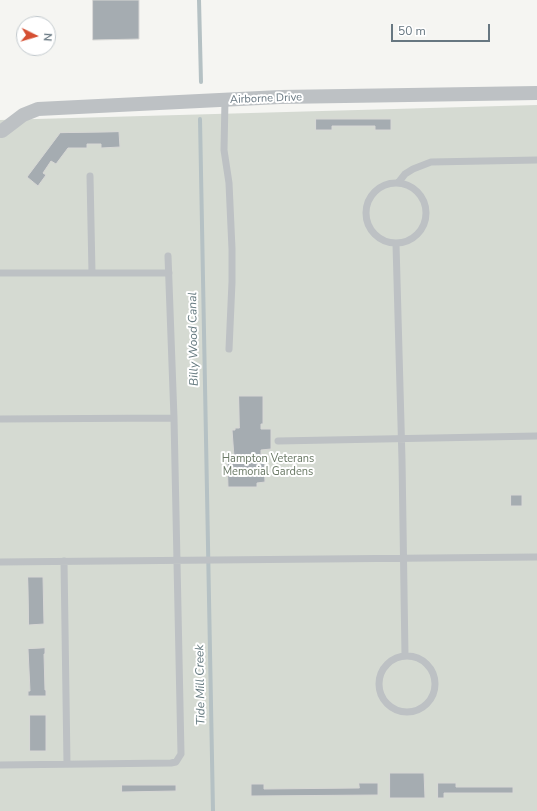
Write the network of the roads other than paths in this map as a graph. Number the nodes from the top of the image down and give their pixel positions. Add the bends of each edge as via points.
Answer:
1 (537, 94) edge
2 (225, 100) junction
3 (1, 133) edge
4 (537, 160) edge
5 (90, 176) dead end
6 (398, 183) junction
7 (396, 244) junction
8 (168, 256) dead end
9 (0, 273) edge
10 (92, 273) junction
11 (169, 273) junction
12 (229, 349) dead end
13 (174, 418) junction
14 (0, 419) edge
15 (537, 436) edge
16 (402, 439) junction
17 (278, 441) dead end
18 (537, 557) edge
19 (403, 559) junction
20 (178, 560) junction
21 (64, 561) junction
22 (0, 562) edge
23 (405, 656) junction
24 (66, 764) junction
25 (0, 765) edge

1 - 2 street, Airborne Drive
2 - 3 street, Airborne Drive via 38,109 23,115
2 - 12 lane via 224,150 229,183 232,248
4 - 6 lane via 431,162 405,174
5 - 10 lane
6 - 7 lane via 408,185 417,191 423,199 426,220 415,237
6 - 7 lane via 384,186 372,194 366,212 371,231 378,238
7 - 16 lane
8 - 11 lane
9 - 10 lane
10 - 11 lane
11 - 13 lane
13 - 14 lane
13 - 20 lane
15 - 16 lane
16 - 17 lane
16 - 19 lane
18 - 19 lane
19 - 20 lane
19 - 23 lane
20 - 21 lane
20 - 24 lane via 182,750 180,758 171,763
21 - 22 lane
21 - 24 lane
23 - 23 lane via 395,658 387,664 381,672 378,686 383,700 390,708 408,713 417,711 431,700 435,682 425,663 414,656
24 - 25 lane

